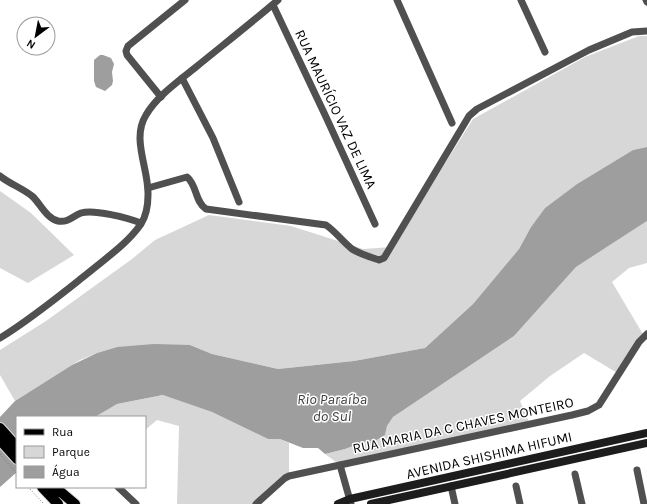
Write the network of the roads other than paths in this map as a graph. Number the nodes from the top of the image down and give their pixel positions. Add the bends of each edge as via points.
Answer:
1 (185, 0) edge
2 (398, 0) edge
3 (521, 0) edge
4 (275, 2) edge
5 (647, 31) edge
6 (544, 52) dead end
7 (182, 78) junction
8 (161, 97) junction
9 (452, 123) dead end
10 (0, 176) edge
11 (148, 188) junction
12 (239, 202) dead end
13 (141, 223) junction
14 (374, 224) dead end
15 (647, 334) edge
16 (0, 338) edge
17 (0, 428) edge
18 (647, 433) edge
19 (0, 440) edge
20 (647, 443) edge
21 (16, 447) edge
22 (16, 458) edge
23 (340, 465) junction
24 (637, 470) dead end
25 (575, 474) dead end
26 (451, 486) junction
27 (516, 486) dead end
28 (43, 488) edge
29 (119, 488) edge
30 (53, 489) edge
31 (351, 502) edge
32 (58, 504) edge
33 (68, 504) edge
34 (75, 504) edge
35 (136, 504) edge
36 (256, 504) edge
37 (338, 504) edge
38 (371, 504) edge
39 (455, 504) edge
40 (520, 504) edge
41 (582, 504) edge
42 (644, 504) edge

1 - 8 street via 128,46 126,51
2 - 9 street
3 - 6 street
4 - 7 street
4 - 14 street, RUA MAURÍCIO VAZ DE LIMA
5 - 11 street via 632,32 588,50 477,109 469,116 384,258 379,260 351,248 326,225 206,210 201,206 192,181 187,177
7 - 8 street
7 - 12 street via 212,138
8 - 11 street via 150,108 141,126
10 - 13 street via 31,196 50,217 59,221 69,220 80,213 92,212 129,218
11 - 13 street via 146,212
13 - 16 street via 114,252 41,311
15 - 23 street, RUA MARIA DA C CHAVES MONTEIRO via 594,409
17 - 21 main road
18 - 31 street, AVENIDA SHISHIMA HIFUMI
19 - 22 main road
20 - 26 street, AVENIDA SHISHIMA HIFUMI
23 - 31 street
23 - 36 street, RUA MARIA DA C CHAVES MONTEIRO via 289,476
24 - 42 street
25 - 41 street
26 - 38 street, AVENIDA SHISHIMA HIFUMI
26 - 39 street
27 - 40 street
28 - 32 main road
29 - 35 street
30 - 33 main road
30 - 34 main road
31 - 37 street, AVENIDA SHISHIMA HIFUMI

